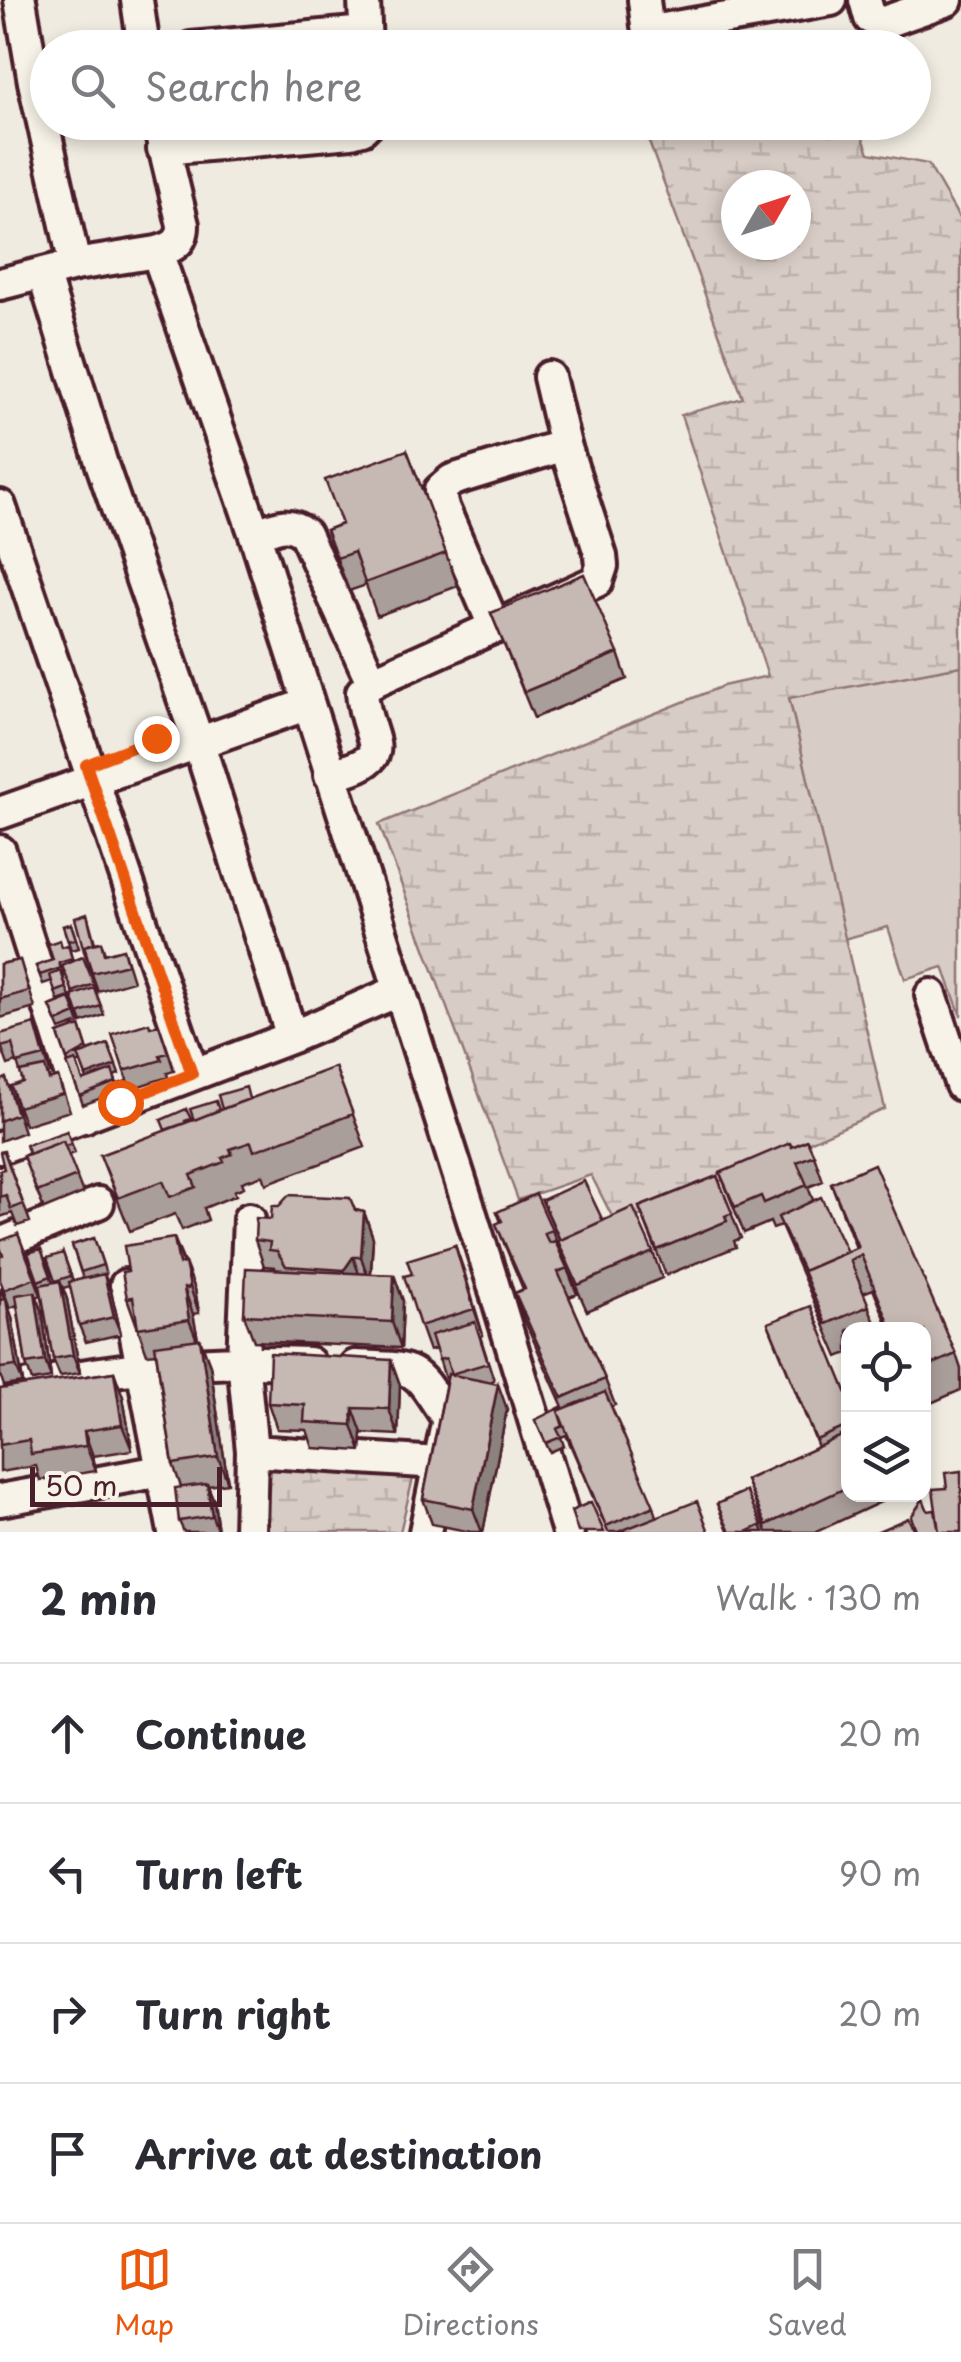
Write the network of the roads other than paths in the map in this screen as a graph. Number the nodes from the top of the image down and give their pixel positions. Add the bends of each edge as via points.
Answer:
1 (20, 0) edge
2 (137, 0) edge
3 (364, 0) edge
4 (644, 0) edge
5 (831, 0) edge
6 (865, 0) edge
7 (947, 0) edge
8 (141, 30) edge
9 (366, 30) edge
10 (651, 30) edge
11 (658, 30) edge
12 (30, 59) edge
13 (47, 140) edge
14 (162, 140) edge
15 (157, 252) junction
16 (75, 265) junction
17 (43, 273) junction
18 (0, 284) edge
19 (549, 377) dead end
20 (564, 445) junction
21 (0, 506) edge
22 (255, 535) junction
23 (495, 628) junction
24 (372, 682) junction
25 (305, 694) junction
26 (195, 733) junction
27 (90, 773) junction
28 (330, 775) junction
29 (0, 795) edge
30 (0, 813) edge
31 (0, 851) edge
32 (398, 991) junction
33 (931, 995) dead end
34 (292, 1037) junction
35 (192, 1074) junction
36 (961, 1085) edge
37 (84, 1117) junction
38 (0, 1148) edge
39 (98, 1202) dead end
40 (249, 1219) dead end
41 (0, 1244) edge
42 (126, 1285) edge
43 (242, 1360) junction
44 (142, 1368) junction
45 (0, 1392) edge
46 (252, 1450) junction
47 (439, 1463) junction
48 (161, 1470) junction
49 (0, 1500) edge
50 (174, 1532) edge
51 (250, 1532) edge
52 (425, 1532) edge
53 (568, 1532) edge

1 - 12 street
2 - 8 street
3 - 9 street
4 - 10 street
5 - 11 street
6 - 7 street via 870,18 882,23
13 - 16 street
14 - 15 street via 183,232 175,246
15 - 16 street
15 - 22 street
16 - 17 street
17 - 18 street
17 - 26 street
19 - 20 street
20 - 23 street via 601,556 600,574 590,586
20 - 23 street via 452,480 440,490
21 - 27 street
22 - 24 street via 284,524 305,534
22 - 25 street
23 - 24 street
24 - 28 street via 362,692 375,742 372,759
25 - 26 street
25 - 28 street
26 - 27 street
26 - 34 street
27 - 29 street
27 - 30 street
27 - 35 street
28 - 32 street
31 - 37 street
32 - 34 street
32 - 53 street
33 - 36 street
34 - 35 street
35 - 37 street
37 - 38 street
39 - 41 street
40 - 43 street
42 - 44 street
43 - 44 street
43 - 46 street
43 - 47 street via 410,1368 448,1419
44 - 45 street
44 - 48 street
46 - 47 street
46 - 51 street
47 - 52 street
48 - 49 street
48 - 50 street

